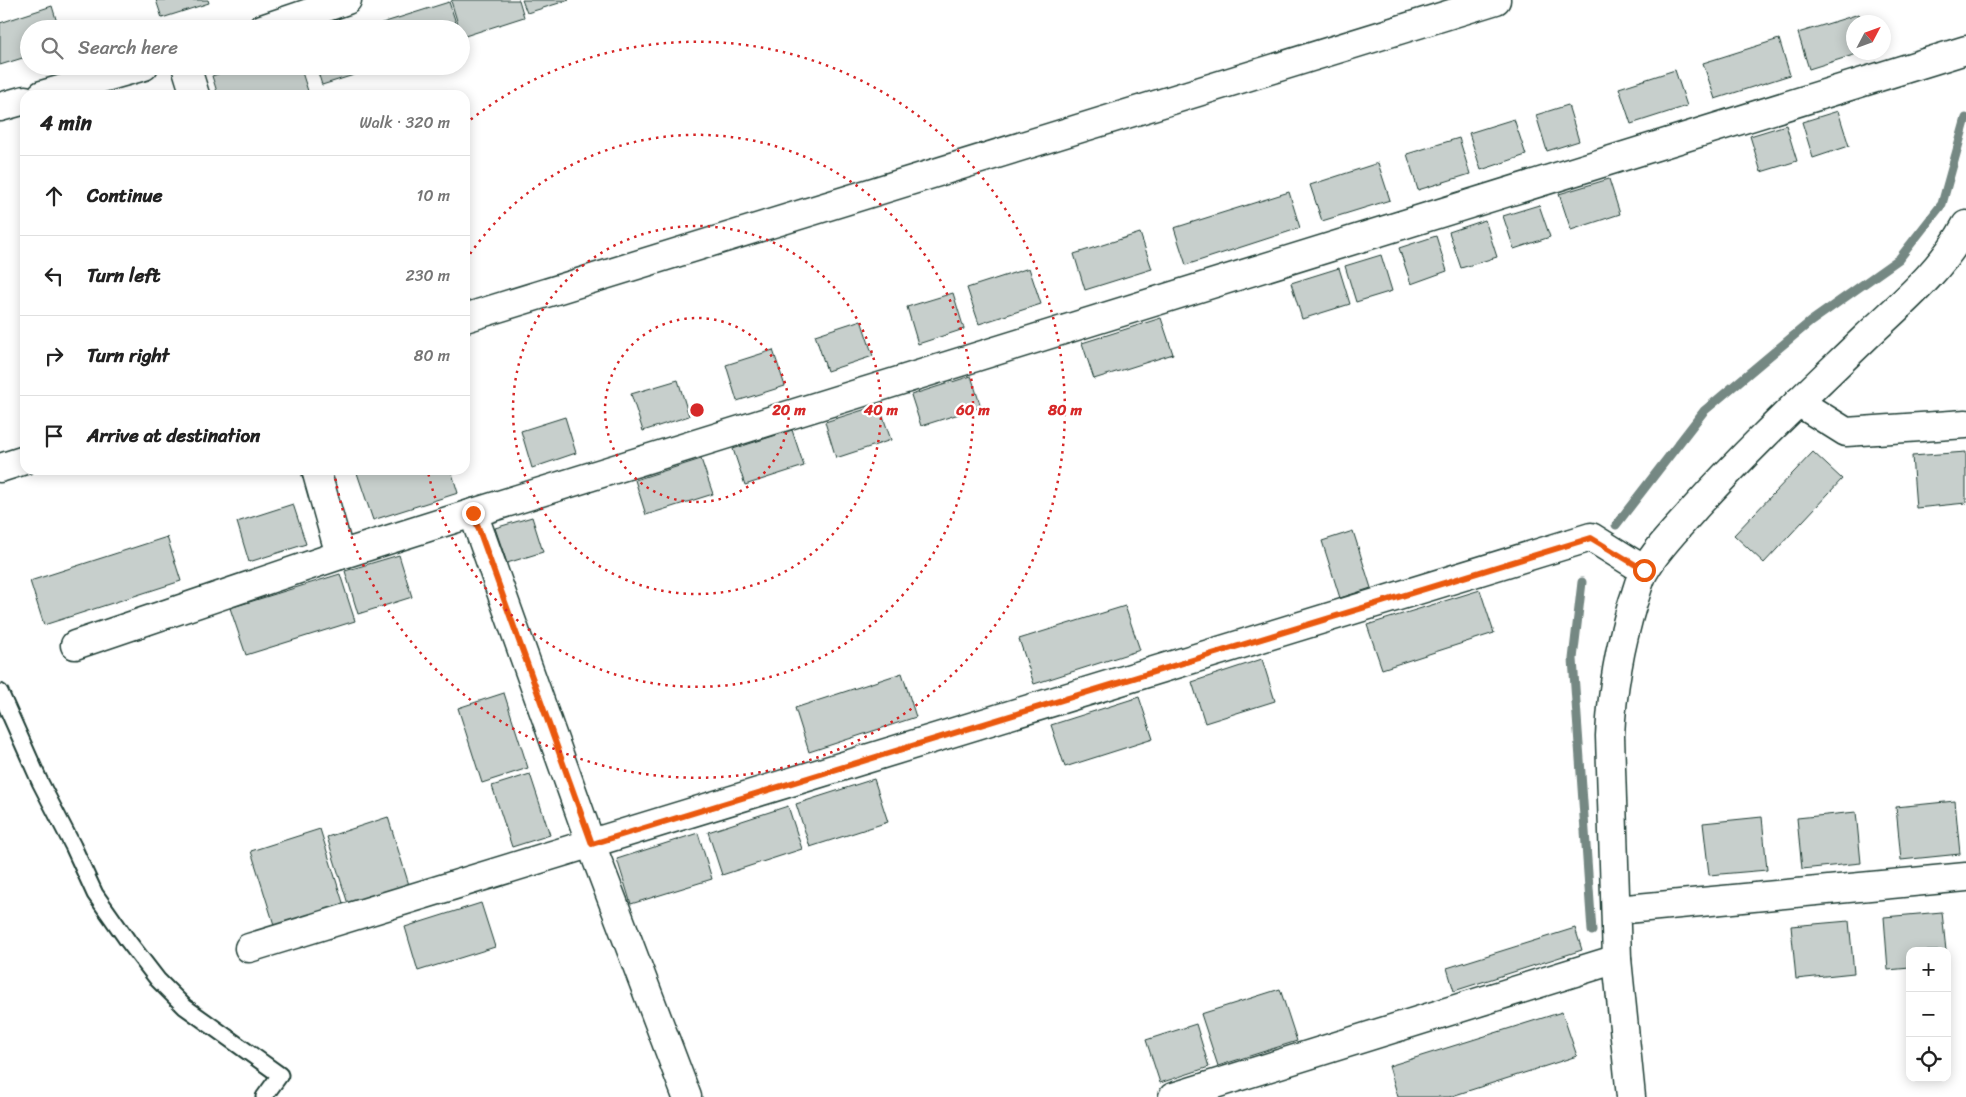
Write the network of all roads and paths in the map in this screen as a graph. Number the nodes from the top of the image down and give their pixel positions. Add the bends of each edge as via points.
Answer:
1 (347, 0) edge
2 (1496, 0) edge
3 (288, 20) edge
4 (1966, 50) edge
5 (112, 75) edge
6 (189, 75) edge
7 (60, 90) edge
8 (193, 90) edge
9 (20, 101) edge
10 (0, 107) edge
11 (1966, 225) edge
12 (470, 316) edge
13 (1798, 402) junction
14 (1966, 424) edge
15 (20, 462) edge
16 (0, 468) edge
17 (317, 475) edge
18 (473, 513) junction
19 (340, 555) junction
20 (1644, 570) junction
21 (75, 645) dead end
22 (0, 692) edge
23 (592, 844) junction
24 (1966, 877) edge
25 (1616, 910) junction
26 (249, 948) dead end
27 (1617, 959) junction
28 (264, 1097) edge
29 (687, 1097) edge
30 (1172, 1097) edge
31 (1631, 1097) edge

1 - 3 street
2 - 12 street
4 - 18 street
5 - 7 street
6 - 8 street
9 - 10 street
11 - 13 street via 1942,261 1920,286
13 - 14 street via 1846,432
13 - 20 street via 1714,487
15 - 16 street
17 - 19 street
18 - 19 street
18 - 23 street
19 - 21 street
20 - 23 street via 1591,538
20 - 25 street via 1629,616 1611,711
22 - 28 lane via 95,894 158,980 185,1007 280,1075
23 - 26 street
23 - 29 street
24 - 25 street
25 - 27 street
27 - 30 street
27 - 31 street

